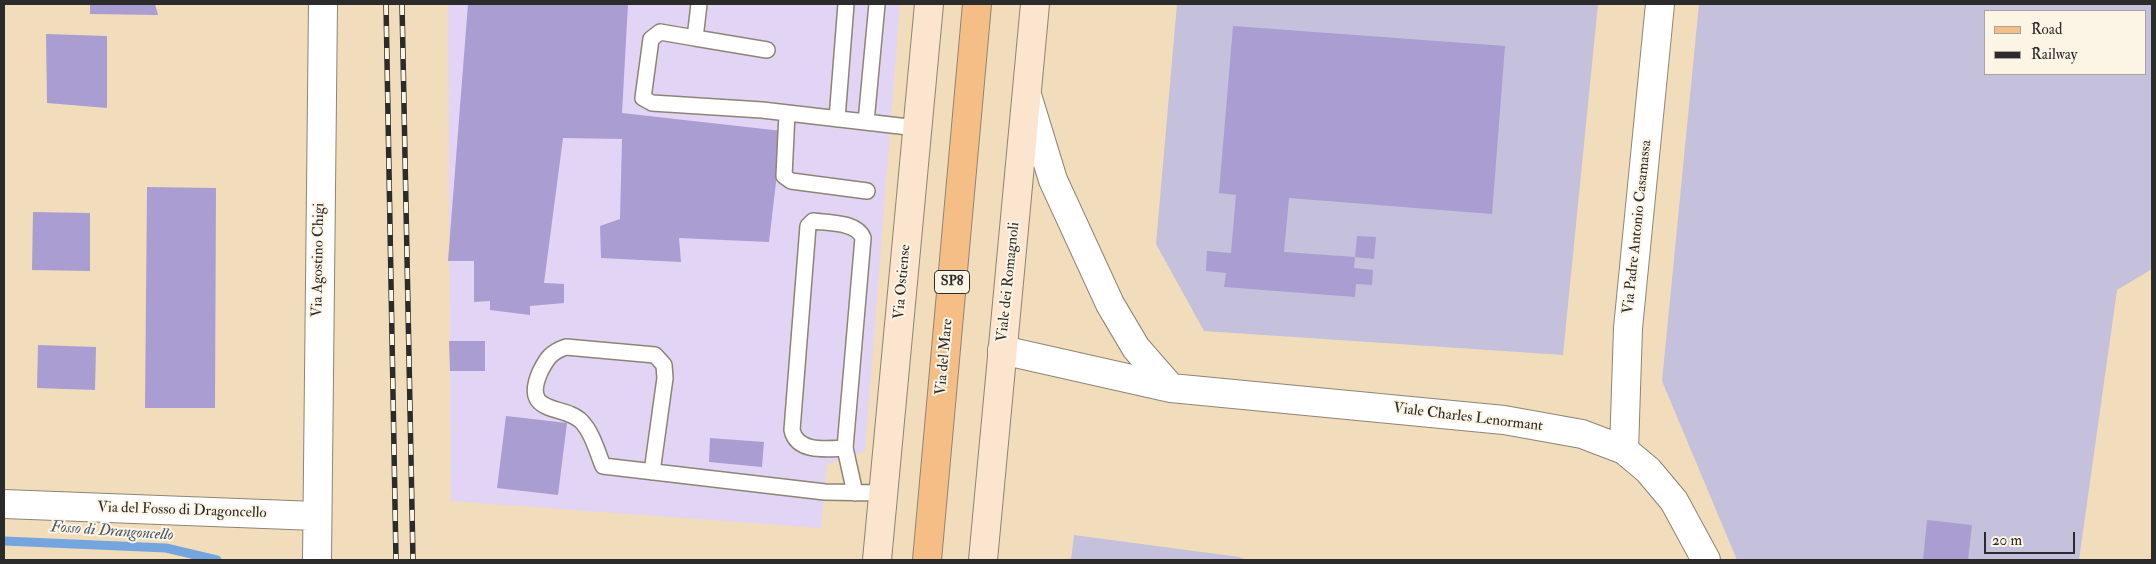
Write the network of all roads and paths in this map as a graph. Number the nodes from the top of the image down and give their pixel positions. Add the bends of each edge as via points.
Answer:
1 (322, 4) edge
2 (700, 4) edge
3 (846, 4) edge
4 (877, 4) edge
5 (929, 4) edge
6 (976, 4) edge
7 (1035, 4) edge
8 (1660, 4) edge
9 (695, 38) junction
10 (767, 50) dead end
11 (1027, 96) junction
12 (787, 113) junction
13 (837, 118) junction
14 (866, 122) junction
15 (917, 128) junction
16 (867, 191) dead end
17 (1002, 350) junction
18 (1171, 388) junction
19 (845, 448) junction
20 (1624, 450) junction
21 (652, 472) junction
22 (855, 493) junction
23 (883, 493) junction
24 (4, 504) edge
25 (316, 516) junction
26 (317, 560) edge
27 (877, 560) edge
28 (927, 560) edge
29 (983, 560) edge
30 (1706, 560) edge

1 - 25 street, Via Agostino Chigi
2 - 9 lane
3 - 13 lane
4 - 14 lane
5 - 15 main road, Via Ostiense
6 - 28 main road, Via del Mare / SP8
7 - 11 main road, Viale dei Romagnoli
8 - 20 street, Via Padre Antonio Casamassa via 1628,328
9 - 10 lane
9 - 12 lane via 660,32 651,38 643,98 652,104
11 - 17 main road, Viale dei Romagnoli
11 - 18 street via 1053,180 1110,304 1136,348
12 - 13 lane
12 - 16 lane via 784,176 791,181
13 - 14 lane
14 - 15 lane
15 - 23 main road, Via Ostiense
17 - 18 street, Viale Charles Lenormant
17 - 29 main road, Viale dei Romagnoli
18 - 20 street, Viale Charles Lenormant via 1504,420 1582,434
19 - 19 lane via 863,238 854,227 813,221 808,226 792,430 799,443 821,450
19 - 22 lane
20 - 30 street, Viale Charles Lenormant via 1648,470 1674,501
21 - 21 lane via 603,466 590,433 580,419 543,406 536,395 537,380 547,358 555,350 566,347 655,355 664,365
21 - 22 lane
22 - 23 lane
23 - 27 main road, Via Ostiense
24 - 25 street, Via del Fosso di Dragoncello
25 - 26 street

